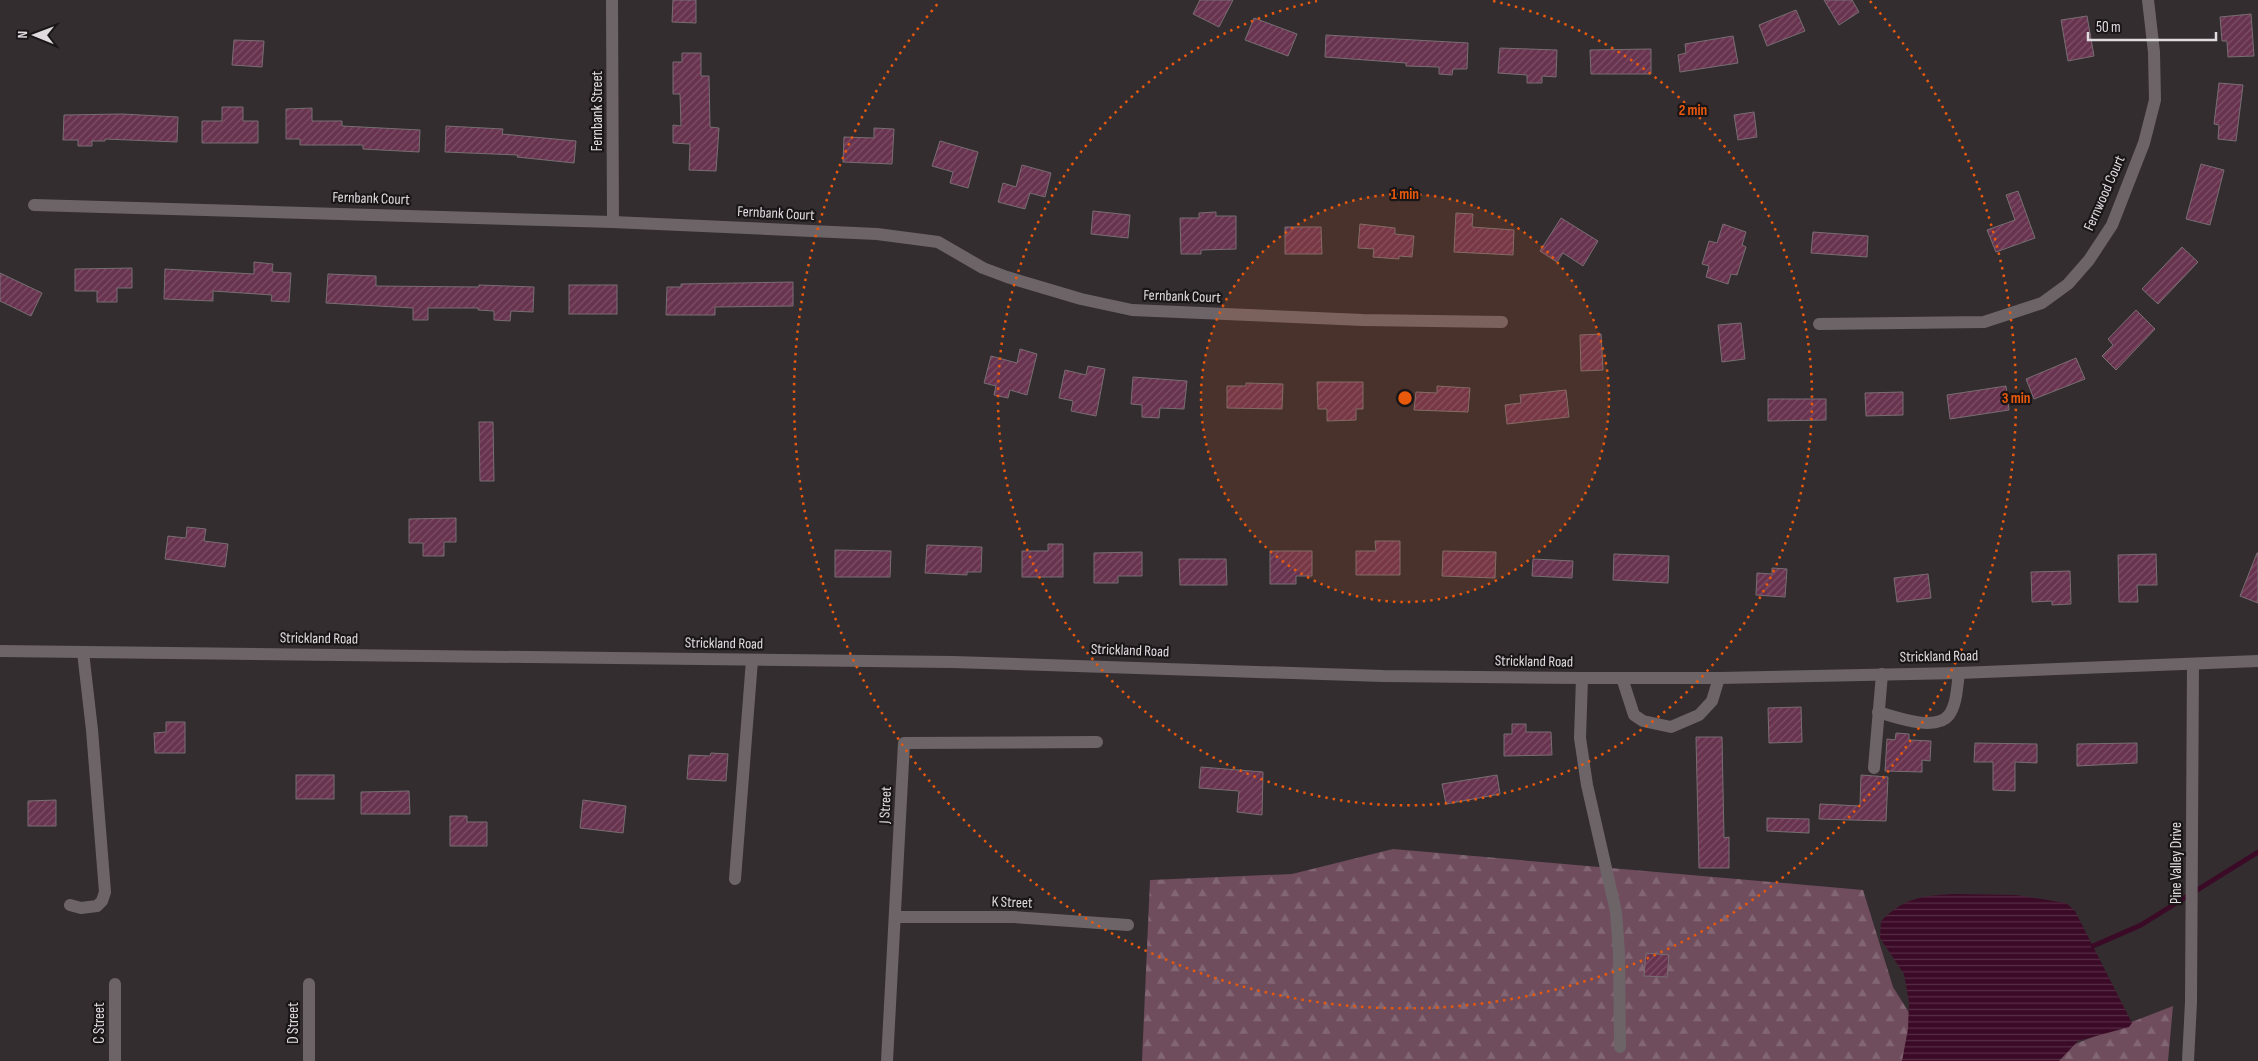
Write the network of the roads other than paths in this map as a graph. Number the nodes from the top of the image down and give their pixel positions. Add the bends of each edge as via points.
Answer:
1 (612, 0) edge
2 (2148, 0) edge
3 (34, 205) dead end
4 (613, 222) junction
5 (1502, 322) dead end
6 (1820, 324) dead end
7 (0, 651) edge
8 (83, 652) junction
9 (752, 660) junction
10 (2258, 661) edge
11 (2193, 664) junction
12 (1959, 673) junction
13 (1882, 674) junction
14 (1582, 678) junction
15 (1622, 678) junction
16 (1719, 678) junction
17 (1878, 712) junction
18 (1097, 742) dead end
19 (1874, 768) dead end
20 (735, 879) dead end
21 (70, 905) dead end
22 (896, 917) junction
23 (1128, 925) dead end
24 (115, 984) dead end
25 (309, 984) dead end
26 (1620, 1047) dead end
27 (116, 1061) edge
28 (309, 1061) edge
29 (887, 1061) edge
30 (2188, 1061) edge

1 - 4 street, Fernbank Street
2 - 6 street, Fernwood Court via 2155,100 2144,143 2112,224 2090,260 2068,284 2042,303 1984,322
3 - 4 street, Fernbank Court
4 - 5 street, Fernbank Court via 877,234 938,242 983,268 1007,277 1080,299 1132,310 1363,320
7 - 8 street, Strickland Road
8 - 9 street, Strickland Road
8 - 21 street via 105,892 98,906 81,908
9 - 14 street, Strickland Road
9 - 20 street
10 - 11 street, Strickland Road
11 - 12 street, Strickland Road
11 - 30 street, Pine Valley Drive
12 - 13 street, Strickland Road
12 - 17 street via 1954,705 1942,721 1914,721
13 - 16 street, Strickland Road
13 - 17 street
14 - 15 street, Strickland Road
14 - 26 street via 1580,738 1616,912
15 - 16 street, Strickland Road
15 - 16 street via 1634,715 1643,721 1671,727 1699,715 1712,701
17 - 19 street
18 - 22 street, J Street via 904,742
22 - 23 street, K Street via 1014,917
22 - 29 street, J Street
24 - 27 street, C Street
25 - 28 street, D Street

